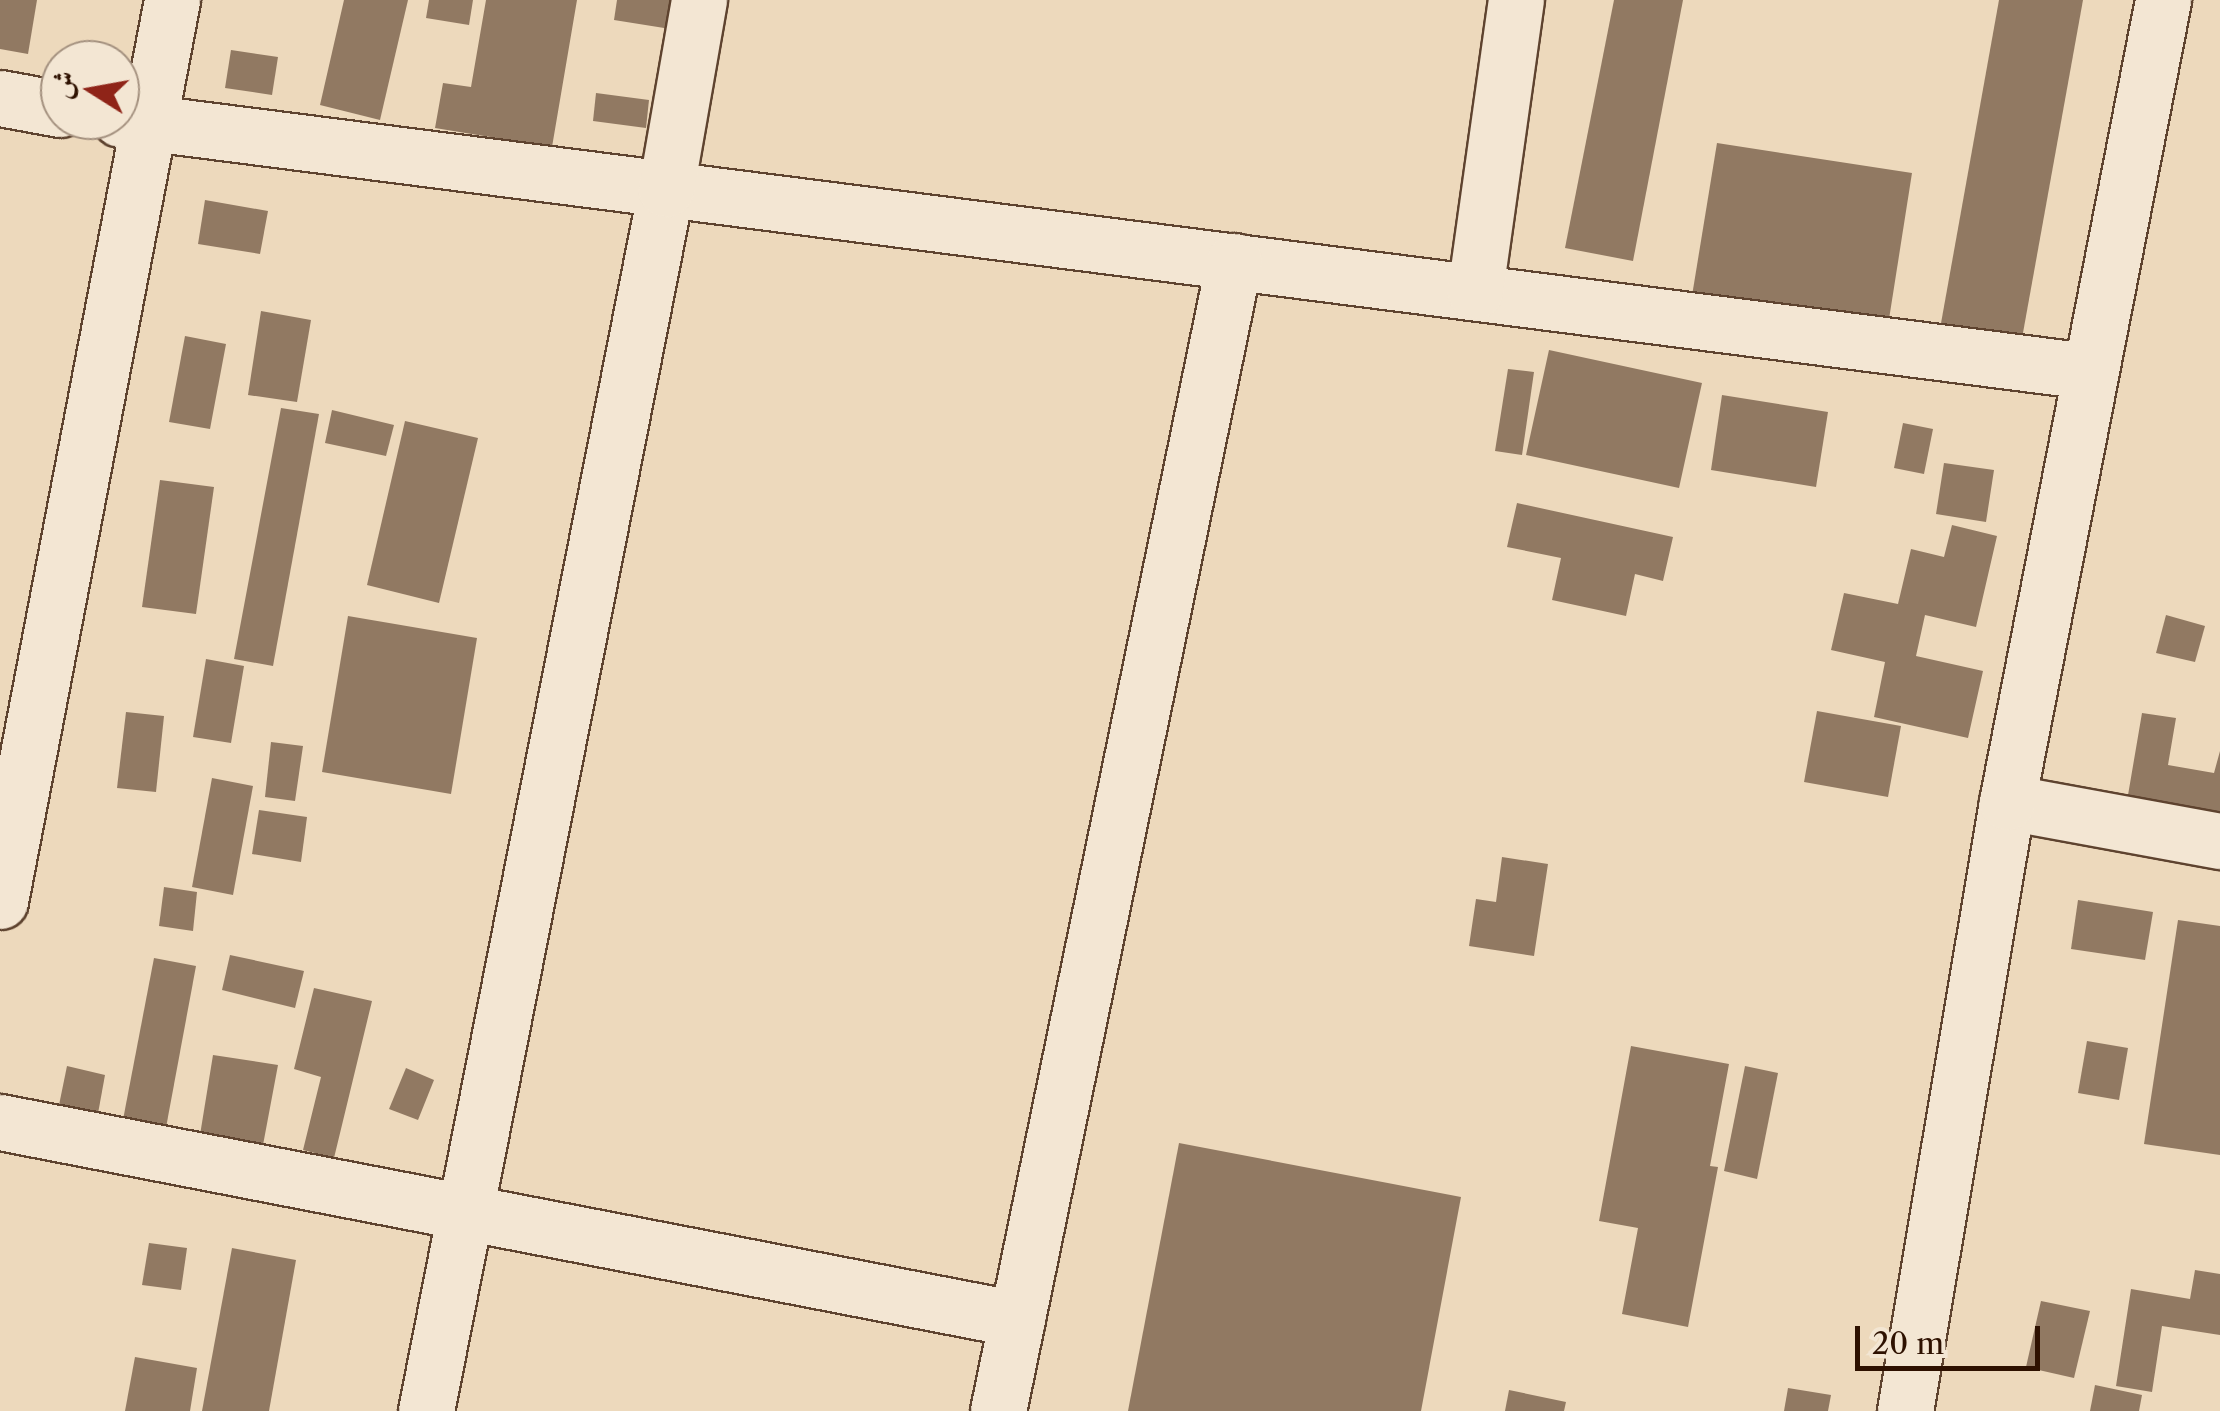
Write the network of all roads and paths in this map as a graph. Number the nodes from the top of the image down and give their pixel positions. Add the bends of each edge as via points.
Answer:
1 (172, 0) edge
2 (699, 0) edge
3 (1516, 0) edge
4 (2163, 0) edge
5 (0, 98) edge
6 (40, 105) edge
7 (140, 106) edge
8 (140, 123) edge
9 (132, 140) edge
10 (666, 189) junction
11 (1234, 260) junction
12 (1474, 291) junction
13 (2088, 370) junction
14 (2008, 802) junction
15 (2220, 840) edge
16 (0, 901) edge
17 (0, 1122) edge
18 (464, 1211) junction
19 (1017, 1319) junction
20 (426, 1411) edge
21 (998, 1411) edge
22 (1905, 1411) edge

1 - 7 street
2 - 10 street
3 - 12 street
4 - 13 street
5 - 6 street
8 - 10 street
9 - 16 street
10 - 11 street
10 - 18 street
11 - 12 street
11 - 19 street
12 - 13 street
13 - 14 street
14 - 15 street
14 - 22 street
17 - 18 street
18 - 19 street
18 - 20 street
19 - 21 street

